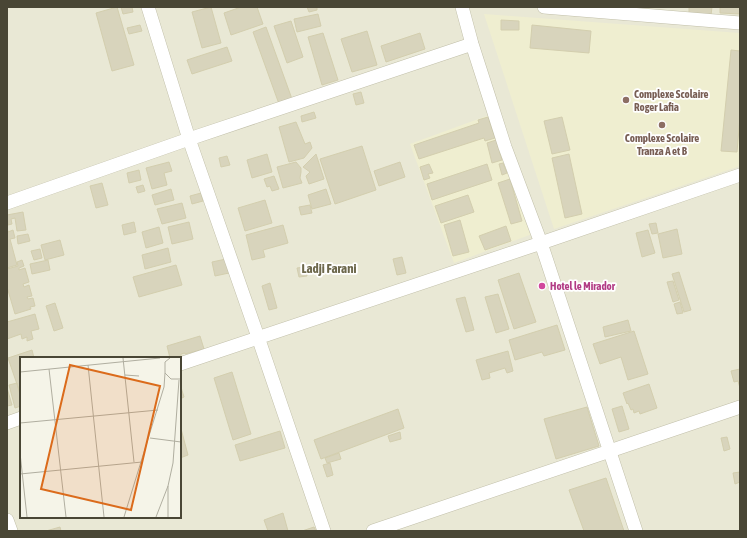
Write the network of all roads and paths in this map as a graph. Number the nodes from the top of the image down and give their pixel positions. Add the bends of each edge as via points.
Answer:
1 (148, 7) edge
2 (462, 7) edge
3 (544, 7) edge
4 (740, 23) edge
5 (472, 44) junction
6 (188, 139) junction
7 (740, 175) edge
8 (7, 203) edge
9 (541, 244) junction
10 (258, 337) junction
11 (181, 364) edge
12 (740, 407) edge
13 (20, 418) edge
14 (7, 423) edge
15 (609, 452) junction
16 (7, 520) edge
17 (11, 531) edge
18 (324, 531) edge
19 (373, 531) edge
20 (636, 531) edge

1 - 6 street
2 - 5 street
3 - 4 street
5 - 6 street
5 - 9 street via 505,147
6 - 8 street
6 - 10 street
7 - 9 street
9 - 10 street
9 - 15 street
10 - 11 street
10 - 18 street
12 - 15 street
13 - 14 street
15 - 19 street
15 - 20 street
16 - 17 street

